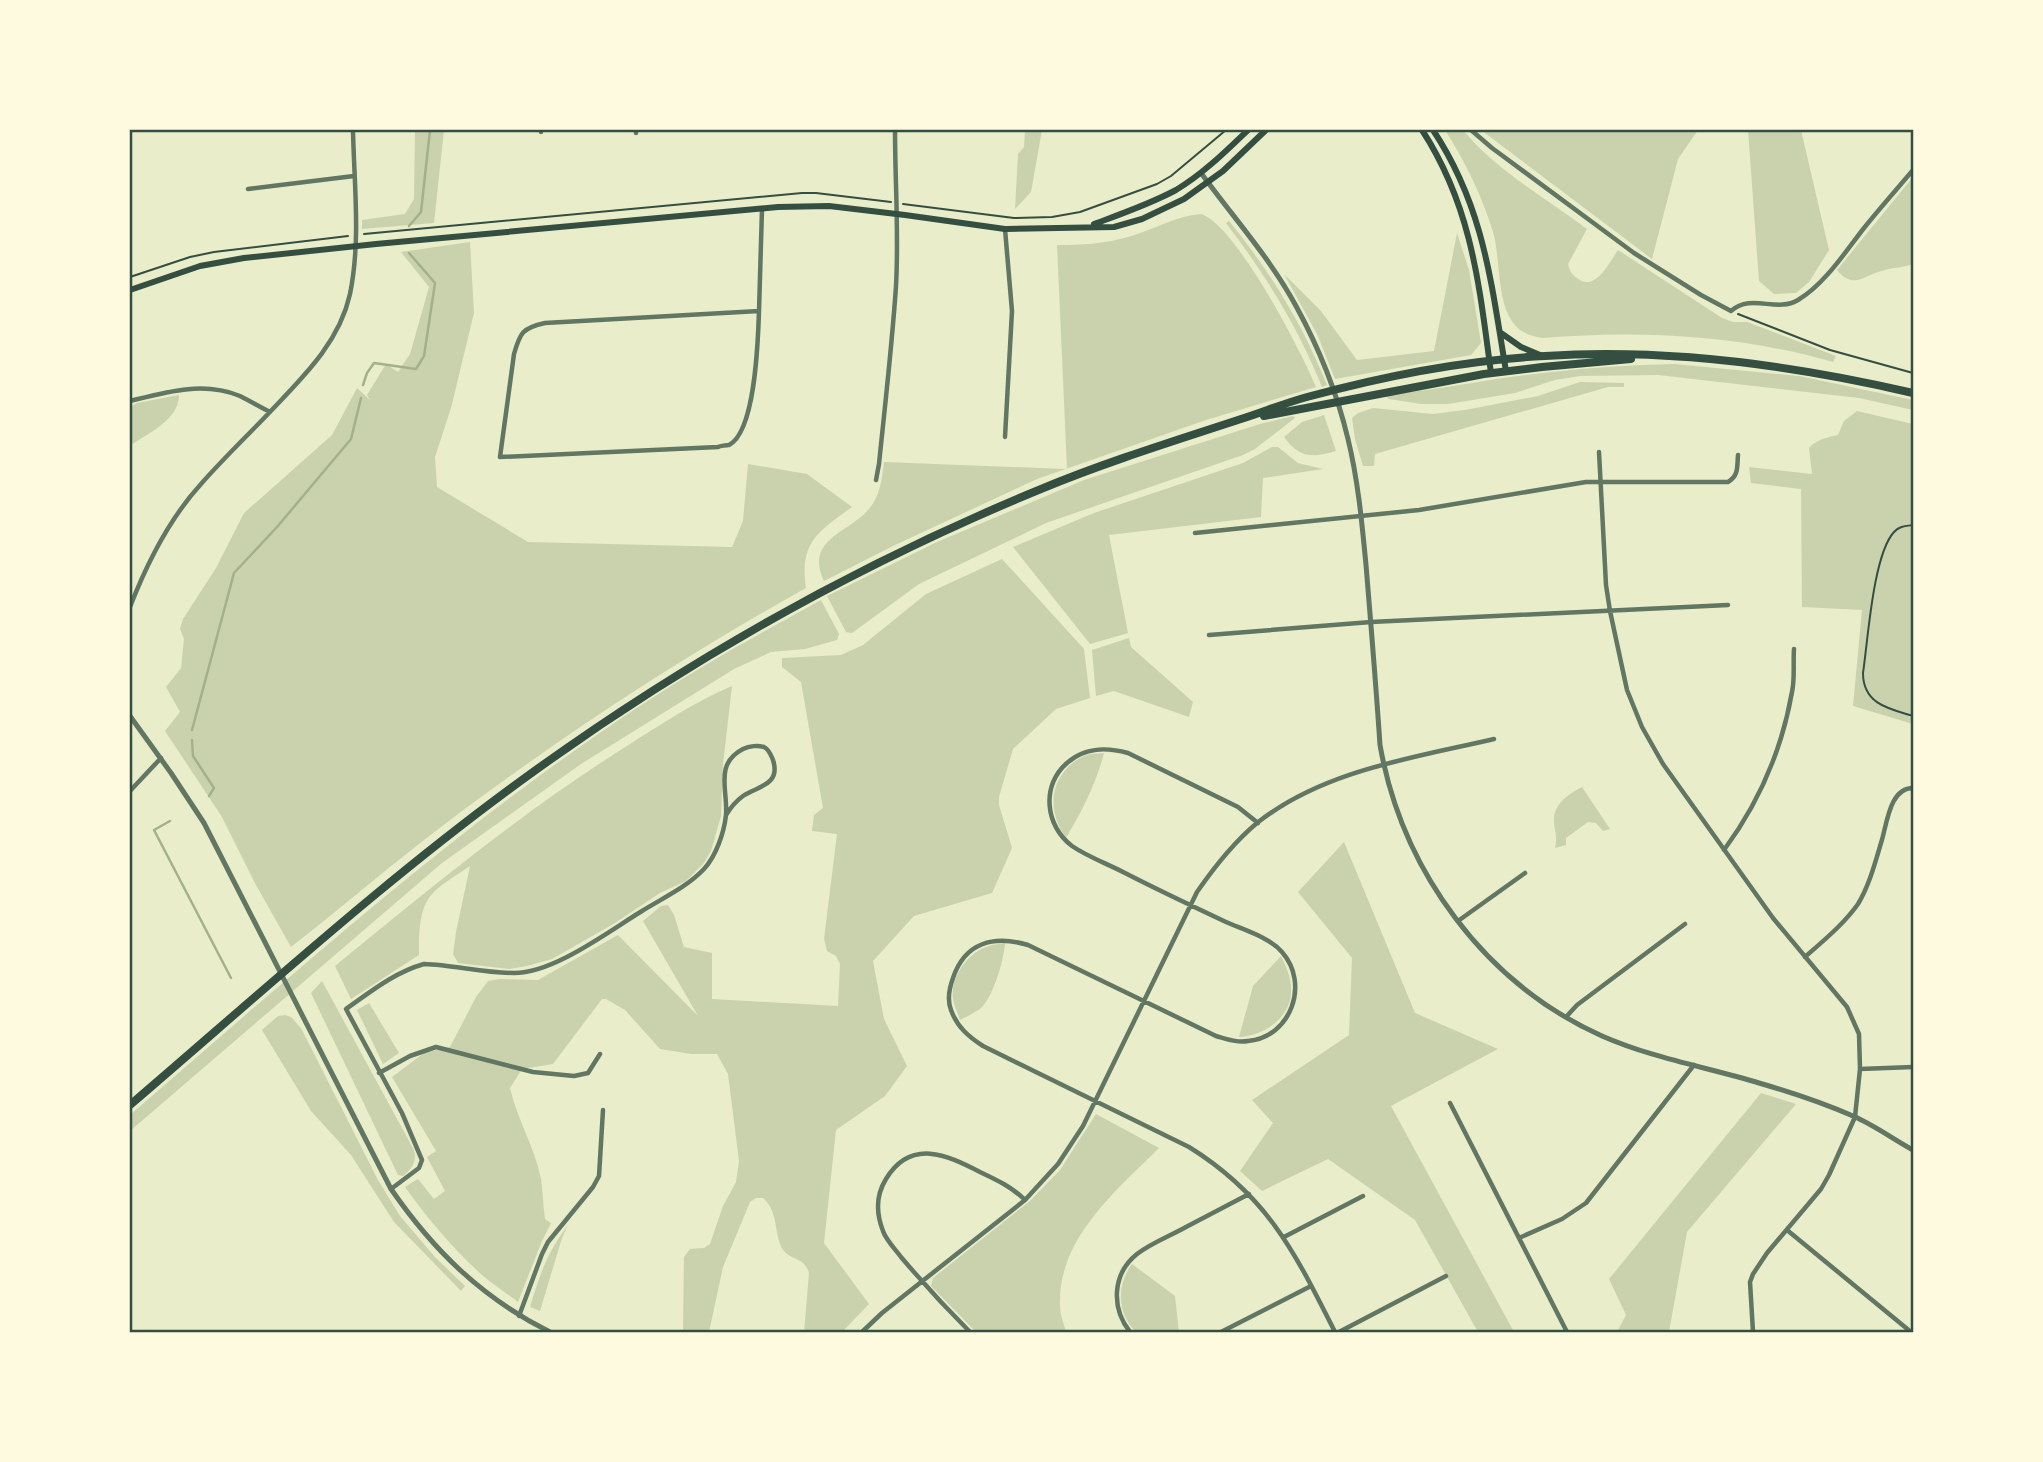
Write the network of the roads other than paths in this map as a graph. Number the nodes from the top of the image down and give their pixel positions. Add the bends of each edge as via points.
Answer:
1 (353, 130) edge
2 (895, 130) edge
3 (1248, 130) edge
4 (1266, 130) edge
5 (1422, 130) edge
6 (1433, 130) edge
7 (1471, 130) edge
8 (1913, 170) edge
9 (1201, 173) junction
10 (354, 176) junction
11 (1208, 183) junction
12 (248, 189) dead end
13 (762, 209) junction
14 (897, 214) junction
15 (1088, 226) junction
16 (1005, 229) junction
17 (356, 246) junction
18 (130, 290) edge
19 (759, 311) junction
20 (1500, 333) junction
21 (1542, 356) junction
22 (1654, 356) junction
23 (1504, 359) junction
24 (1490, 361) junction
25 (1506, 371) junction
26 (1491, 373) junction
27 (1913, 393) edge
28 (130, 401) edge
29 (270, 412) junction
30 (1243, 419) junction
31 (1005, 437) dead end
32 (1599, 452) dead end
33 (1738, 455) dead end
34 (876, 480) dead end
35 (1601, 482) junction
36 (1361, 515) junction
37 (1195, 533) dead end
38 (1728, 606) dead end
39 (130, 607) edge
40 (1610, 611) junction
41 (1371, 622) junction
42 (1209, 635) dead end
43 (1794, 649) dead end
44 (130, 716) edge
45 (1494, 739) dead end
46 (161, 758) junction
47 (1384, 765) junction
48 (1913, 788) edge
49 (130, 791) edge
50 (726, 815) junction
51 (1258, 823) junction
52 (1724, 850) junction
53 (1525, 873) dead end
54 (1190, 905) junction
55 (1458, 921) junction
56 (1685, 924) dead end
57 (1805, 957) junction
58 (1144, 1001) junction
59 (1566, 1018) junction
60 (600, 1054) dead end
61 (1694, 1065) junction
62 (1913, 1067) edge
63 (1860, 1069) junction
64 (379, 1073) junction
65 (1095, 1101) junction
66 (1450, 1103) dead end
67 (130, 1105) edge
68 (603, 1110) dead end
69 (1855, 1117) junction
70 (1913, 1150) edge
71 (391, 1189) junction
72 (1249, 1194) junction
73 (1363, 1196) dead end
74 (1025, 1200) junction
75 (1787, 1230) junction
76 (1284, 1237) junction
77 (1519, 1238) junction
78 (1446, 1276) dead end
79 (921, 1281) junction
80 (1311, 1286) junction
81 (518, 1317) junction
82 (550, 1332) edge
83 (862, 1332) edge
84 (970, 1332) edge
85 (1130, 1332) edge
86 (1221, 1332) edge
87 (1337, 1332) edge
88 (1567, 1332) edge
89 (1754, 1332) edge
90 (1911, 1332) edge

1 - 10 street
2 - 14 street
3 - 9 main road
4 - 11 main road
5 - 24 main road via 1467,226
6 - 20 main road via 1474,212 1491,274
7 - 8 street via 1634,253 1731,311 1742,303 1785,304 1803,298
9 - 11 street
9 - 15 main road via 1163,196
10 - 12 street
10 - 17 street
11 - 15 main road via 1142,219 1114,227
11 - 36 street via 1263,254 1308,329 1348,438
13 - 14 main road via 829,206
13 - 17 main road
13 - 19 street
14 - 16 main road
14 - 34 street via 895,288
15 - 16 main road
16 - 31 street via 1012,311
17 - 18 main road via 217,262
17 - 29 street via 349,294 334,336
19 - 19 street via 752,395 743,426 728,445 500,457 514,354 518,339 531,326
20 - 21 main road
20 - 23 main road
21 - 22 highway
21 - 23 highway
22 - 25 highway
22 - 27 highway via 1798,369
23 - 24 highway
23 - 25 main road
24 - 26 main road
24 - 30 highway via 1307,397
25 - 26 highway
26 - 30 highway
28 - 29 street via 178,389 213,390
29 - 39 street via 180,510 154,552
30 - 67 highway via 1042,489 899,553 760,625 661,685 528,775 391,883
32 - 35 street
33 - 35 street via 1737,473 1728,482
35 - 36 street
35 - 40 street
36 - 37 street
36 - 41 street
38 - 40 street
40 - 41 street
40 - 52 street via 1627,690 1642,727
41 - 42 street
41 - 47 street
43 - 52 street via 1793,690 1784,729 1751,808
44 - 46 street
45 - 47 street
46 - 49 street
46 - 71 street via 204,823
47 - 51 street via 1308,791
47 - 55 street via 1411,845 1427,878
48 - 57 street via 1899,792 1894,800 1858,902
50 - 50 street via 727,763 748,747 764,747 775,765 772,779 745,794
50 - 64 street via 712,859 694,878 567,956 515,973 424,964 394,977 346,1009
51 - 54 street via 1221,859
51 - 54 street via 1238,807 1128,753 1104,748 1089,751 1064,766 1053,782 1049,801 1056,830 1087,855
52 - 57 street
53 - 55 street
54 - 58 street
54 - 58 street via 1277,947 1294,974 1294,1006 1271,1032 1236,1042
55 - 59 street via 1497,965
56 - 59 street
57 - 63 street via 1853,1019 1859,1034
58 - 65 street
58 - 65 street via 1016,942 997,940 977,947 957,968 948,1000 964,1033
59 - 61 street via 1643,1052
60 - 64 street via 588,1073 561,1076 511,1068 436,1047
61 - 69 street
61 - 77 street via 1586,1203
62 - 63 street
63 - 69 street
64 - 71 street via 422,1160 419,1168
65 - 72 street via 1189,1147
65 - 74 street via 1072,1146
66 - 77 street
68 - 81 street via 599,1176 541,1254
69 - 70 street
69 - 75 street via 1821,1189
71 - 81 street via 446,1258
72 - 76 street
72 - 85 street via 1147,1248 1129,1263 1118,1284 1117,1300
73 - 76 street
74 - 79 street
74 - 79 street via 1006,1185 939,1154 914,1156 894,1169 877,1200 879,1220 885,1236
75 - 89 street via 1750,1282
75 - 90 street
76 - 80 street
77 - 88 street
78 - 87 street
79 - 83 street
79 - 84 street
80 - 86 street
80 - 87 street
81 - 82 street

